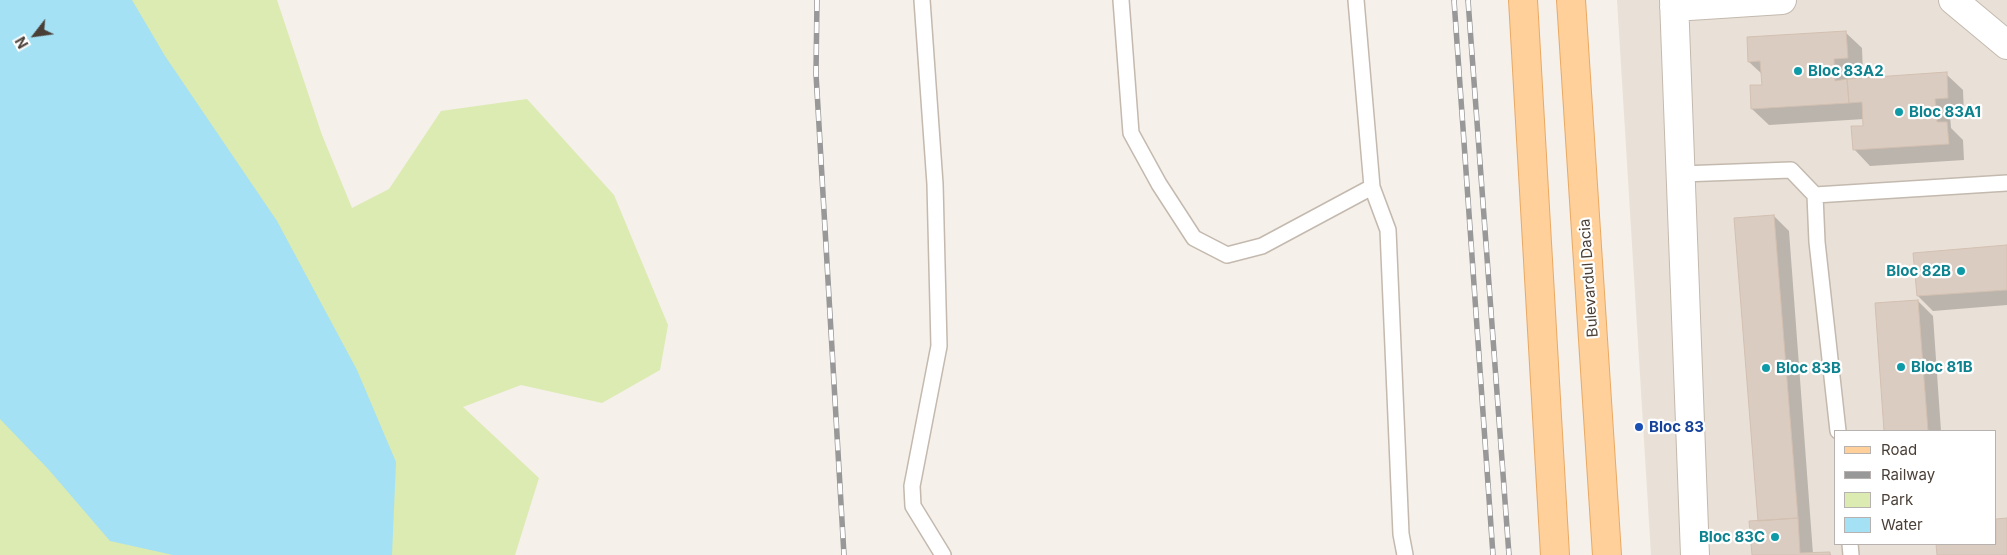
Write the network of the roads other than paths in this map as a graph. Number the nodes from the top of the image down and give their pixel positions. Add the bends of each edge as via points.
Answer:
1 (922, 0) edge
2 (1121, 0) edge
3 (1356, 0) edge
4 (1523, 0) edge
5 (1571, 0) edge
6 (1782, 0) edge
7 (1953, 0) edge
8 (1674, 3) edge
9 (2007, 45) edge
10 (1681, 174) junction
11 (2007, 184) edge
12 (1372, 187) junction
13 (1815, 195) junction
14 (1838, 430) edge
15 (943, 555) edge
16 (1405, 555) edge
17 (1555, 555) edge
18 (1607, 555) edge
19 (1695, 555) edge

1 - 15 lane via 935,184 939,346 912,486 913,506
2 - 12 lane via 1131,132 1194,238 1227,255 1262,246
3 - 12 lane
4 - 17 main road
5 - 18 main road, Bulevardul Dacia
6 - 8 street
7 - 9 street
8 - 10 street
10 - 13 lane via 1791,170
10 - 19 street
11 - 13 lane
12 - 16 lane via 1388,230 1400,524
13 - 14 lane via 1817,242

